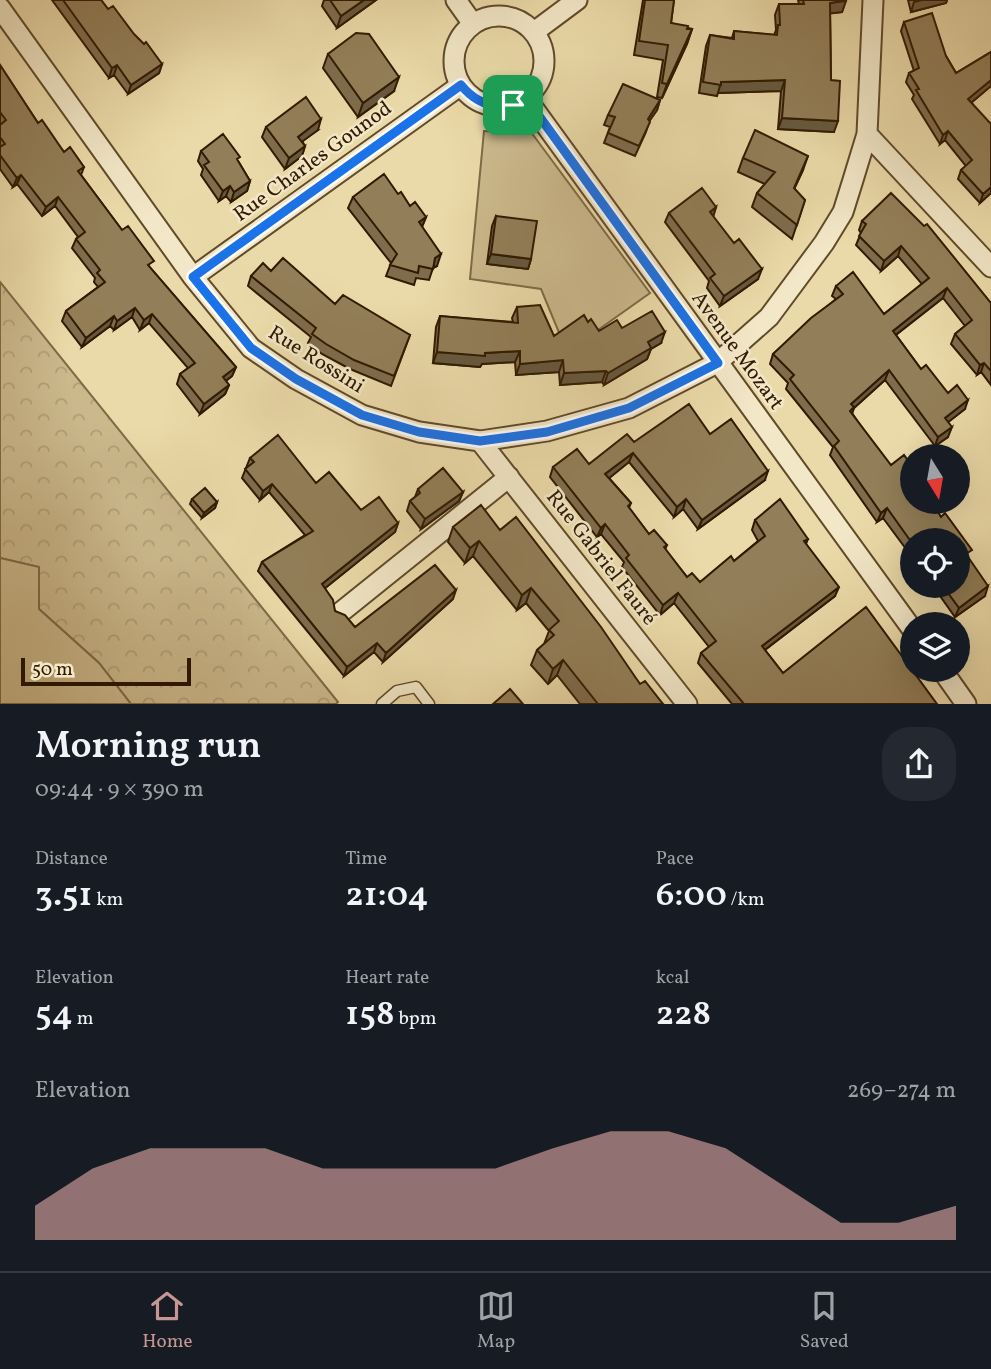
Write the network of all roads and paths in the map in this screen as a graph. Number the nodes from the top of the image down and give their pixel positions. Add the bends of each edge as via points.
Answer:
1 (456, 0) edge
2 (577, 0) edge
3 (873, 0) edge
4 (0, 8) edge
5 (473, 24) junction
6 (534, 32) junction
7 (461, 85) junction
8 (526, 98) junction
9 (867, 134) junction
10 (991, 267) edge
11 (193, 277) junction
12 (718, 363) junction
13 (480, 441) junction
14 (509, 477) junction
15 (341, 612) edge
16 (900, 613) edge
17 (950, 682) edge
18 (382, 704) edge
19 (429, 704) edge
20 (687, 704) edge
21 (966, 704) edge

1 - 5 street
2 - 6 street
3 - 9 street, Rue Rossini
4 - 11 street, Rue Rossini
5 - 6 street via 485,18 512,18
5 - 7 street via 463,34 454,59
6 - 8 street via 545,59 537,87
7 - 8 street via 470,96 491,105 513,105
7 - 11 street, Rue Charles Gounod
8 - 12 street, Avenue Mozart
9 - 10 street
9 - 12 street, Rue Rossini via 842,212 824,243 769,317
11 - 13 street, Rue Rossini via 251,348 296,379 362,415 419,432
12 - 13 street, Rue Rossini via 629,408 547,432
12 - 16 street, Avenue Mozart
13 - 14 street, Rue Gabriel Fauré
14 - 15 street
14 - 20 street, Rue Gabriel Fauré
17 - 21 street
18 - 19 lane via 397,691 416,687

